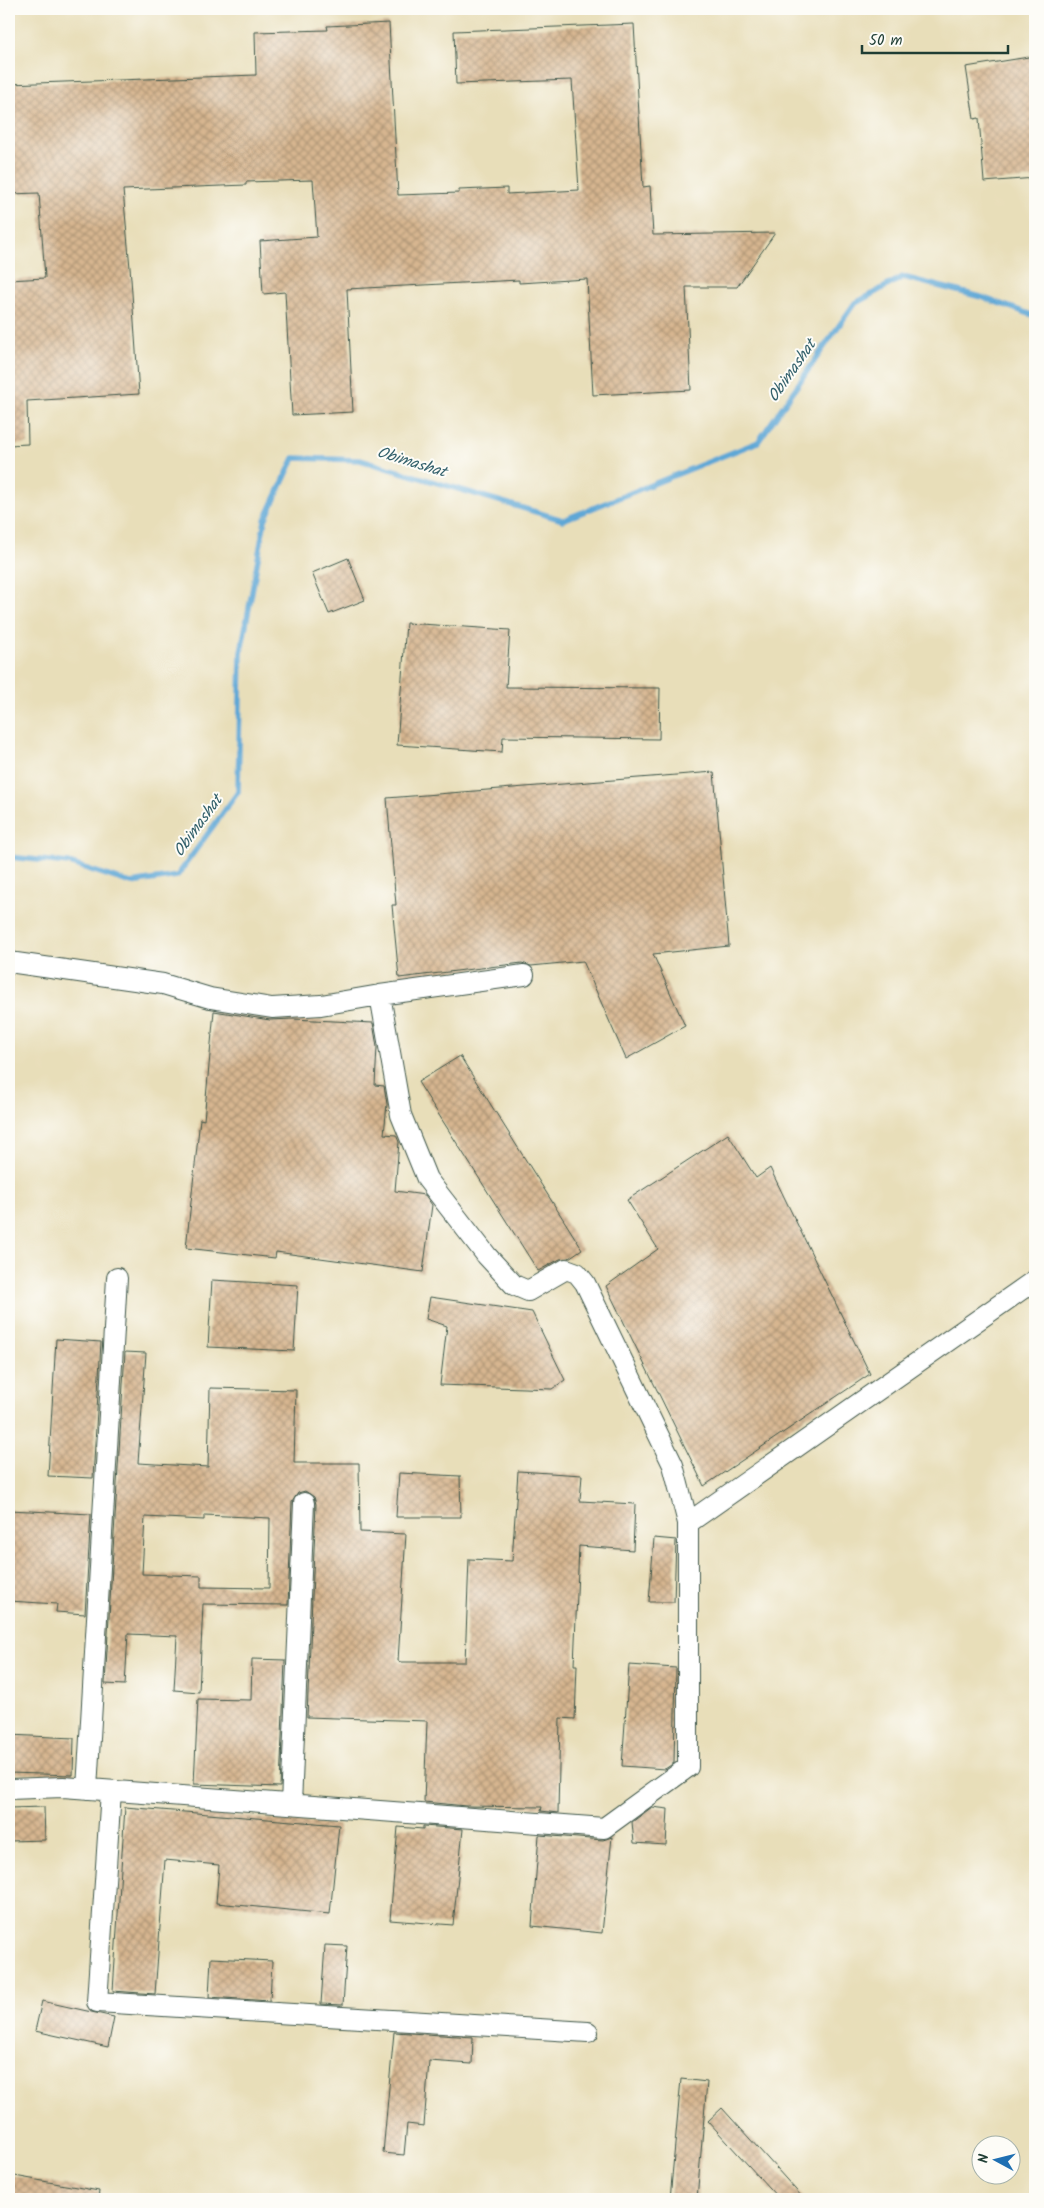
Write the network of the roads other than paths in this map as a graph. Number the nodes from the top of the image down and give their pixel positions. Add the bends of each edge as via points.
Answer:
1 (9, 962) edge
2 (524, 975) dead end
3 (380, 995) junction
4 (117, 1278) dead end
5 (1035, 1280) edge
6 (304, 1503) dead end
7 (688, 1523) junction
8 (9, 1788) edge
9 (87, 1789) junction
10 (111, 1791) junction
11 (291, 1804) junction
12 (588, 2032) dead end

1 - 3 street via 163,984 210,998 272,1008 321,1005
2 - 3 street
3 - 7 street via 401,1115 427,1179 514,1285 528,1291 566,1269 577,1273 585,1283 673,1465
4 - 9 street
5 - 7 street
6 - 11 street
7 - 11 street via 688,1767 604,1828
8 - 9 street
9 - 10 street
10 - 11 street
10 - 12 street via 97,2002

